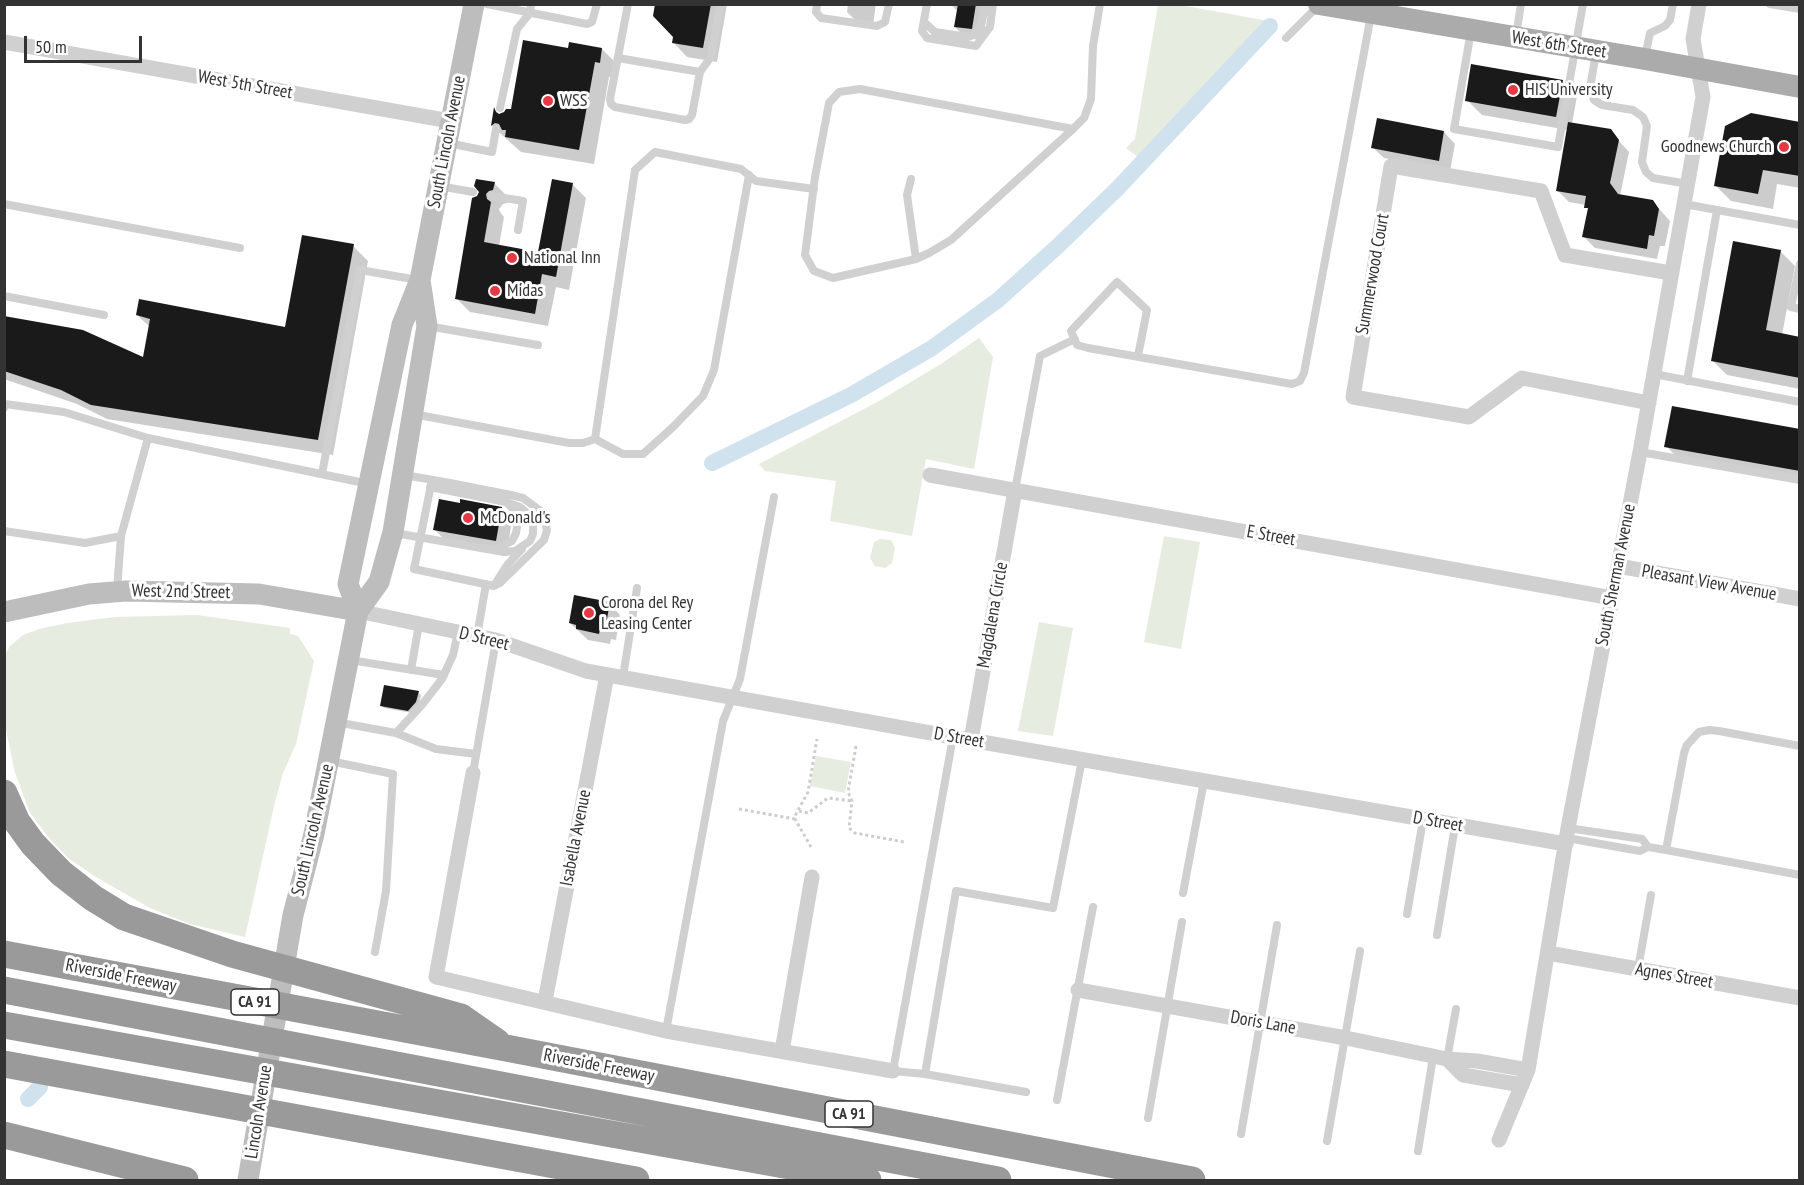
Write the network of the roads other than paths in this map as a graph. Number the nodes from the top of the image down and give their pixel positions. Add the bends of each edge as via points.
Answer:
1 (474, 4) edge
2 (487, 4) edge
3 (597, 4) edge
4 (628, 4) edge
5 (721, 4) edge
6 (817, 4) edge
7 (889, 4) edge
8 (927, 4) edge
9 (985, 4) edge
10 (993, 4) edge
11 (1100, 4) edge
12 (1521, 4) edge
13 (1583, 4) edge
14 (1673, 4) edge
15 (1699, 4) edge
16 (1770, 4) edge
17 (1319, 5) edge
18 (531, 9) edge
19 (1800, 9) edge
20 (1371, 14) junction
21 (923, 26) junction
22 (1471, 31) junction
23 (1286, 38) dead end
24 (1515, 38) junction
25 (4, 42) edge
26 (1586, 49) junction
27 (618, 58) junction
28 (1645, 59) junction
29 (1698, 69) junction
30 (700, 72) junction
31 (1800, 87) edge
32 (500, 108) dead end
33 (450, 121) junction
34 (496, 129) dead end
35 (1073, 129) junction
36 (446, 143) junction
37 (749, 175) junction
38 (911, 179) dead end
39 (1688, 184) junction
40 (438, 186) junction
41 (814, 189) junction
42 (473, 192) dead end
43 (492, 196) dead end
44 (4, 204) edge
45 (1684, 204) junction
46 (1717, 210) junction
47 (1800, 225) edge
48 (518, 230) dead end
49 (240, 248) dead end
50 (916, 259) junction
51 (1800, 264) edge
52 (1671, 273) junction
53 (420, 280) junction
54 (4, 296) edge
55 (1800, 309) edge
56 (104, 315) dead end
57 (427, 326) junction
58 (1075, 339) junction
59 (538, 345) dead end
60 (1138, 356) junction
61 (1654, 374) junction
62 (1687, 381) junction
63 (1800, 402) edge
64 (1649, 403) junction
65 (4, 408) edge
66 (413, 414) junction
67 (148, 438) junction
68 (595, 438) junction
69 (1640, 452) junction
70 (322, 474) junction
71 (403, 474) junction
72 (930, 475) dead end
73 (1800, 480) edge
74 (431, 483) junction
75 (370, 484) junction
76 (1015, 490) junction
77 (774, 496) dead end
78 (506, 502) junction
79 (4, 531) edge
80 (393, 532) junction
81 (121, 536) junction
82 (420, 537) junction
83 (524, 547) junction
84 (493, 551) junction
85 (1618, 566) junction
86 (490, 585) junction
87 (637, 588) dead end
88 (117, 591) junction
89 (1612, 598) junction
90 (1800, 599) edge
91 (358, 611) junction
92 (4, 612) edge
93 (419, 624) junction
94 (458, 632) junction
95 (477, 636) junction
96 (496, 640) junction
97 (348, 660) junction
98 (411, 670) junction
99 (444, 675) junction
100 (615, 676) junction
101 (733, 698) junction
102 (336, 722) junction
103 (396, 733) junction
104 (953, 737) junction
105 (971, 740) junction
106 (1800, 746) edge
107 (476, 754) junction
108 (329, 760) junction
109 (1082, 760) junction
110 (473, 773) joint
111 (1204, 781) junction
112 (4, 793) edge
113 (1423, 820) junction
114 (1455, 826) junction
115 (1567, 837) junction
116 (1666, 850) junction
117 (1800, 875) edge
118 (812, 877) dead end
119 (1183, 893) dead end
120 (1651, 895) dead end
121 (1094, 907) dead end
122 (1407, 914) dead end
123 (1182, 922) dead end
124 (1277, 925) dead end
125 (1437, 934) dead end
126 (1360, 951) dead end
127 (375, 952) dead end
128 (1548, 953) junction
129 (4, 954) edge
130 (1638, 969) junction
131 (4, 990) edge
132 (1078, 990) junction
133 (1800, 998) edge
134 (545, 1001) junction
135 (1167, 1006) junction
136 (1456, 1009) dead end
137 (1261, 1022) junction
138 (4, 1025) edge
139 (666, 1031) junction
140 (1346, 1038) junction
141 (269, 1048) joint
142 (506, 1048) junction
143 (782, 1051) junction
144 (1440, 1058) junction
145 (4, 1064) edge
146 (1528, 1070) junction
147 (893, 1071) junction
148 (925, 1074) junction
149 (1522, 1085) junction
150 (1026, 1092) dead end
151 (1057, 1100) dead end
152 (1148, 1118) dead end
153 (1241, 1134) dead end
154 (4, 1135) edge
155 (1499, 1140) dead end
156 (1328, 1141) dead end
157 (1418, 1151) dead end
158 (249, 1178) edge
159 (185, 1180) edge
160 (636, 1180) edge
161 (868, 1180) edge
162 (998, 1180) edge
163 (1192, 1180) edge

1 - 33 main road, South Lincoln Avenue
2 - 18 lane
3 - 18 lane via 592,22 587,24
4 - 27 lane
5 - 30 lane via 711,57
6 - 7 lane via 820,18 879,26 885,22
8 - 21 lane
9 - 21 lane via 981,26 968,37
10 - 21 lane via 990,27 976,46 927,38
11 - 35 lane via 1090,99 1084,118
12 - 24 lane
13 - 26 lane
14 - 28 lane via 1670,20 1650,33
15 - 29 street, South Sherman Avenue via 1693,39
16 - 19 lane
17 - 20 main road, West 6th Street
17 - 23 lane
18 - 32 lane via 518,29
20 - 22 main road, West 6th Street
20 - 60 lane via 1300,381 1292,384
22 - 24 main road, West 6th Street
22 - 26 lane via 1454,129 1558,147
24 - 26 main road, West 6th Street
25 - 33 street, West 5th Street
26 - 28 main road, West 6th Street
26 - 39 lane via 1594,100 1633,110 1643,117 1647,126 1642,162 1646,172 1653,178
27 - 30 lane
27 - 30 lane via 611,104 685,120 692,115
28 - 29 main road, West 6th Street
29 - 31 main road, West 6th Street
29 - 39 street, South Sherman Avenue via 1703,97
33 - 36 main road, South Lincoln Avenue
34 - 36 lane via 492,152
35 - 41 lane via 860,89 839,92 829,103
35 - 50 lane via 951,240
36 - 40 main road, South Lincoln Avenue
37 - 41 lane via 756,181
37 - 68 lane via 714,370 703,396 644,454 623,454
37 - 68 lane via 741,169 655,152 635,170
38 - 50 lane via 907,195
39 - 45 street, South Sherman Avenue
40 - 42 lane
40 - 53 main road, South Lincoln Avenue
41 - 50 lane via 805,255 814,271 833,278
43 - 48 lane via 523,201
44 - 49 lane
45 - 46 lane
45 - 52 street, South Sherman Avenue
46 - 47 lane
46 - 62 lane
51 - 55 lane via 1791,308
52 - 61 street, South Sherman Avenue
52 - 64 street, Summerwood Court via 1565,255 1541,191 1392,166 1353,397 1469,417 1522,378
53 - 57 main road, South Lincoln Avenue
53 - 70 lane via 360,270
53 - 75 main road, South Lincoln Avenue via 402,325
54 - 56 lane
57 - 59 lane
57 - 66 main road, South Lincoln Avenue
58 - 60 lane via 1077,345
58 - 60 lane via 1071,331 1117,282 1147,310
58 - 76 lane via 1040,356
61 - 62 lane
61 - 64 street, South Sherman Avenue
62 - 63 lane
64 - 69 street, South Sherman Avenue
65 - 67 lane via 5,404 64,412
66 - 68 lane via 569,443
66 - 71 main road, South Lincoln Avenue
67 - 70 lane
67 - 81 lane
69 - 73 lane
69 - 85 street, South Sherman Avenue
70 - 75 lane
71 - 74 lane
71 - 80 main road, South Lincoln Avenue
72 - 76 street, E Street
74 - 78 lane
74 - 82 lane
74 - 86 lane via 523,498 542,512 547,531 544,540 500,583
75 - 91 main road, South Lincoln Avenue via 348,584
76 - 89 street, E Street
76 - 105 street, Magdalena Circle
77 - 101 lane via 740,679
78 - 83 lane via 527,513 533,525 533,534
78 - 84 lane via 516,512 516,532 512,541
79 - 81 lane via 85,543
80 - 82 lane
80 - 91 main road, South Lincoln Avenue via 380,582
81 - 88 lane
82 - 84 lane
82 - 86 lane via 414,569
83 - 84 lane
83 - 86 lane
85 - 89 street, South Sherman Avenue
85 - 90 street, Pleasant View Avenue
86 - 95 lane
87 - 100 lane
88 - 91 main road, West 2nd Street via 259,594
88 - 92 main road, West 2nd Street
89 - 115 street, South Sherman Avenue
91 - 93 street, D Street
91 - 97 main road, South Lincoln Avenue
93 - 94 street, D Street
93 - 98 lane
94 - 95 street, D Street
94 - 99 lane
95 - 96 street, D Street
96 - 100 street, D Street via 586,671
96 - 107 lane
97 - 98 lane
97 - 102 main road, South Lincoln Avenue
98 - 99 lane
99 - 103 lane
100 - 101 street, D Street
100 - 134 street, Isabella Avenue
101 - 104 street, D Street
101 - 139 lane via 723,721
102 - 103 lane
102 - 108 main road, South Lincoln Avenue
103 - 107 lane via 436,749
104 - 105 street, D Street
104 - 147 lane
105 - 109 street, D Street
106 - 116 lane via 1719,731 1699,732 1684,753
107 - 110 lane
108 - 127 lane via 393,774 386,891
108 - 141 main road, South Lincoln Avenue via 293,915
109 - 111 street, D Street
109 - 148 lane via 1053,908 956,891
110 - 134 street via 436,977
111 - 113 street, D Street
111 - 119 lane
112 - 142 highway via 17,822 61,873 124,917 232,954 461,1017
113 - 114 street, D Street
113 - 122 lane
114 - 115 street, D Street
114 - 125 lane
115 - 116 lane via 1640,851 1648,847
115 - 128 street, South Sherman Avenue
116 - 117 lane
118 - 143 street
120 - 130 lane
121 - 132 lane
123 - 135 lane
124 - 137 lane
126 - 140 lane
128 - 130 street, Agnes Street
128 - 146 street, South Sherman Avenue
129 - 142 highway, Riverside Freeway / CA 91
130 - 133 street, Agnes Street
131 - 162 highway
132 - 135 street, Doris Lane
132 - 151 lane
134 - 139 street
135 - 137 street, Doris Lane
135 - 152 lane
136 - 144 lane
137 - 140 street, Doris Lane
137 - 153 lane
138 - 161 highway
139 - 143 street
140 - 144 street, Doris Lane
140 - 156 lane
141 - 158 main road, Lincoln Avenue
142 - 163 highway, Riverside Freeway / CA 91
143 - 147 street
144 - 146 street, Doris Lane
144 - 149 street, Doris Lane via 1463,1075
144 - 157 lane
145 - 160 highway
146 - 149 street, South Sherman Avenue
147 - 148 lane
148 - 150 lane
149 - 155 street, South Sherman Avenue
154 - 159 highway

